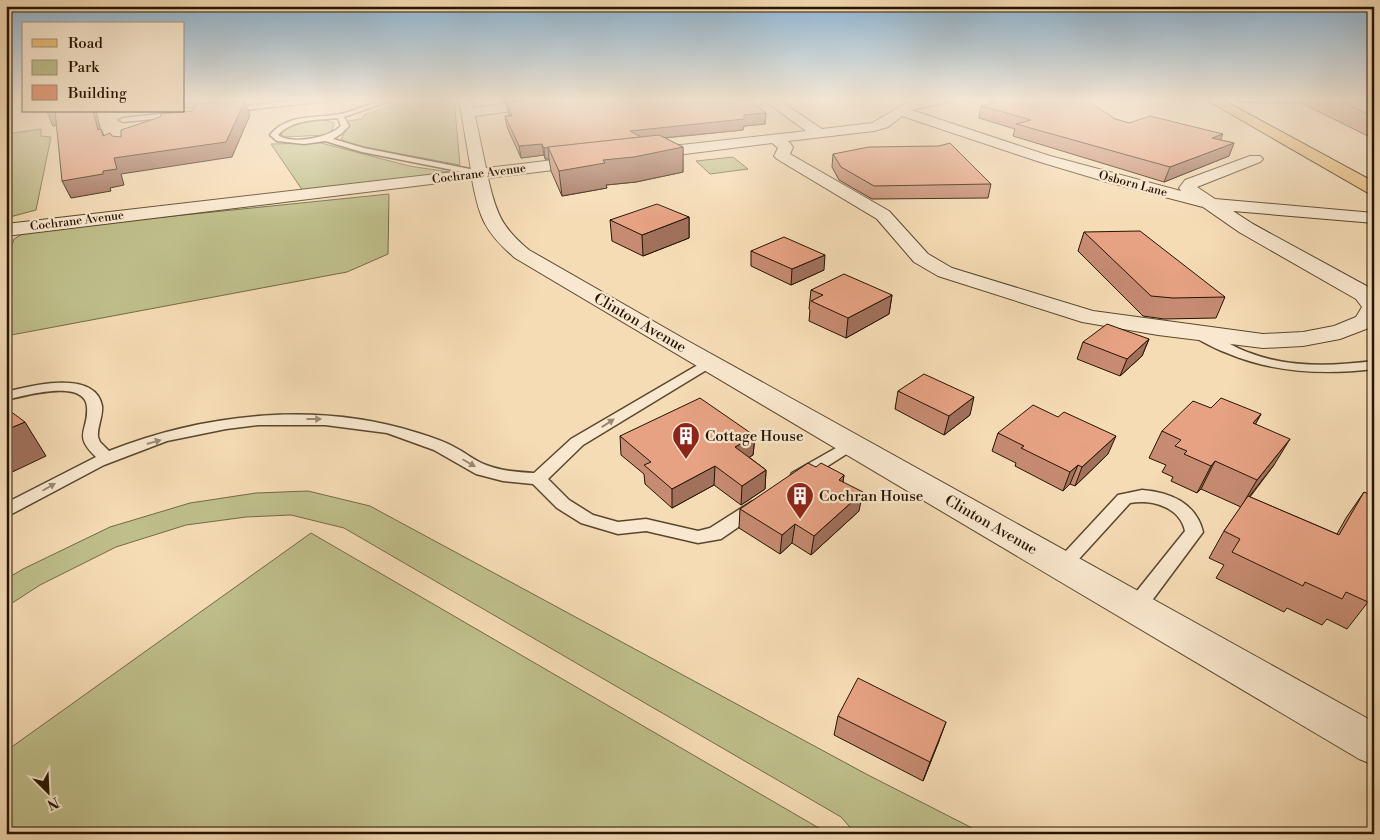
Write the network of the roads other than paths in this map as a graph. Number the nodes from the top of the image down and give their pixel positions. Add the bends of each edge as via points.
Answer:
1 (276, 138) edge
2 (473, 138) edge
3 (783, 138) edge
4 (983, 138) edge
5 (1282, 138) edge
6 (326, 139) joint
7 (776, 139) junction
8 (628, 156) edge
9 (1255, 159) dead end
10 (598, 160) edge
11 (480, 174) junction
12 (1374, 189) edge
13 (1213, 204) junction
14 (1374, 218) edge
15 (6, 230) edge
16 (1196, 333) junction
17 (708, 363) junction
18 (1374, 365) edge
19 (6, 396) edge
20 (850, 445) junction
21 (108, 458) junction
22 (538, 479) junction
23 (788, 484) edge
24 (773, 494) edge
25 (6, 511) edge
26 (1061, 566) junction
27 (1135, 608) junction
28 (1374, 746) edge

1 - 6 lane via 287,141
2 - 11 street, Clinton Avenue
3 - 7 street
4 - 13 street, Osborn Lane via 1062,164
5 - 12 main road
6 - 11 lane via 362,150
7 - 8 street
7 - 16 street via 786,147 782,156 883,215 921,258 945,272 1090,316
9 - 13 street via 1191,183 1187,188
10 - 11 street, Cochrane Avenue
11 - 15 street, Cochrane Avenue
11 - 17 street, Clinton Avenue via 492,223 502,237 522,254
13 - 14 street, Osborn Lane
13 - 16 street via 1246,228 1364,294 1372,307 1365,322 1340,332 1303,339 1263,341
16 - 18 lane via 1232,351 1277,364 1306,368
17 - 20 street, Clinton Avenue
22 -> 17 lane via 577,442
19 - 21 lane via 42,387 79,389 89,395 95,415 90,428 92,442
20 - 23 lane
20 - 26 street, Clinton Avenue
21 -> 22 lane via 184,433 240,423 319,419 390,430 446,449 481,470
25 -> 21 lane via 66,477
22 - 24 lane via 563,504 587,519 618,528 646,525 698,537 715,534
26 - 27 street, Clinton Avenue
26 - 27 lane via 1124,499 1147,495 1180,508 1192,521 1194,532
27 - 28 street, Clinton Avenue

